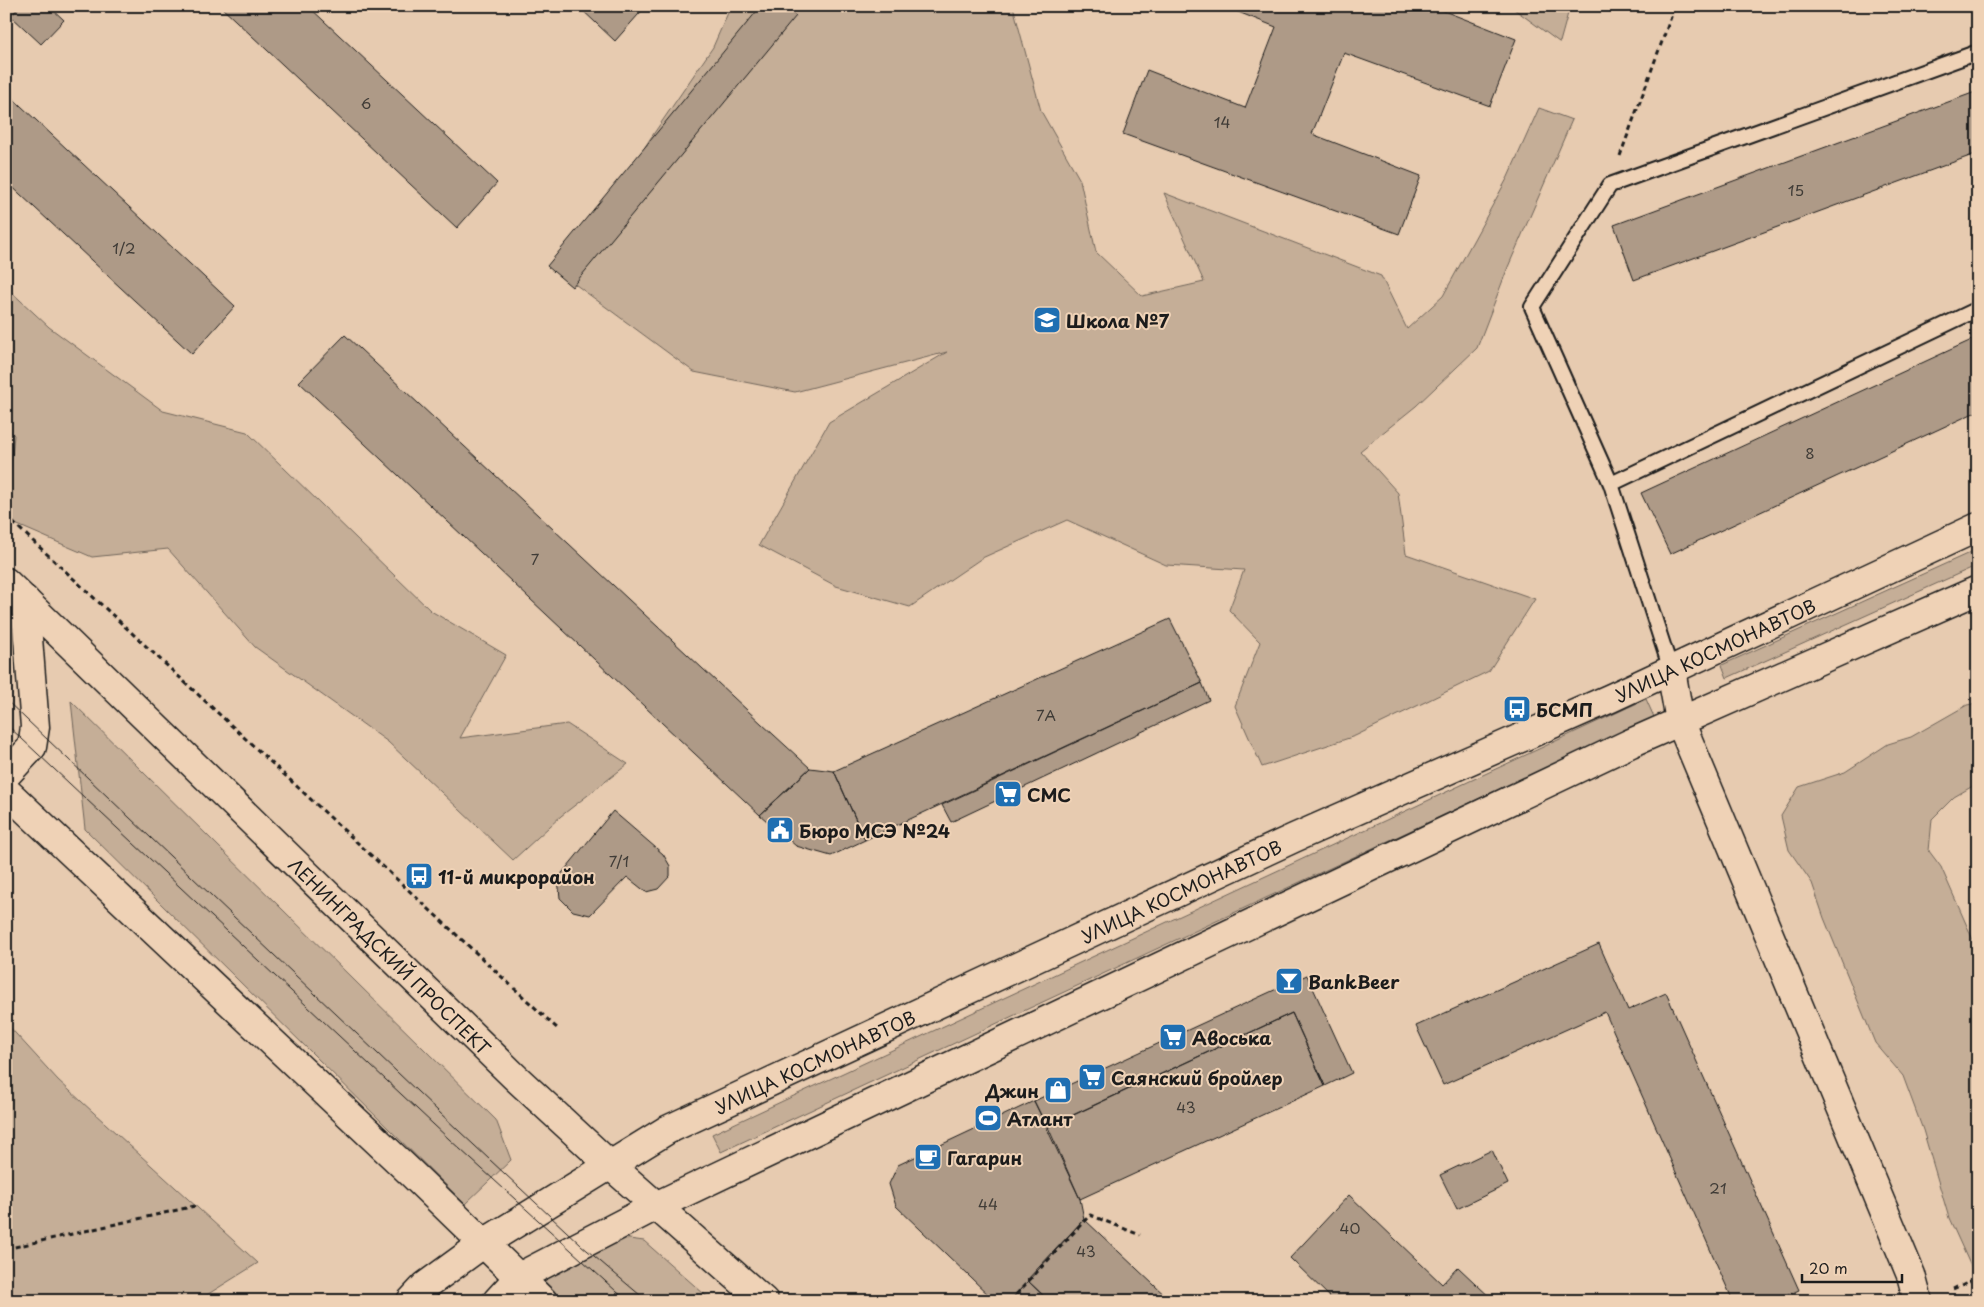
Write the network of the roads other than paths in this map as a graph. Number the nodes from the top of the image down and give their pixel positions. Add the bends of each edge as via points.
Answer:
1 (1978, 52) edge
2 (1978, 309) edge
3 (1611, 484) junction
4 (1978, 527) edge
5 (1978, 590) edge
6 (16, 591) edge
7 (1671, 670) junction
8 (1680, 720) junction
9 (6, 775) edge
10 (6, 791) edge
11 (610, 1165) junction
12 (656, 1206) junction
13 (484, 1243) junction
14 (519, 1277) junction
15 (411, 1301) edge
16 (496, 1301) edge
17 (543, 1301) edge
18 (764, 1301) edge
19 (1918, 1301) edge

1 - 3 lane via 1610,185 1532,306
2 - 3 lane
3 - 7 lane
4 - 7 street, УЛИЦА КОСМОНАВТОВ
5 - 8 street
6 - 9 street, ЛЕНИНГРАДСКИЙ ПРОСПЕКТ via 35,727 32,748
6 - 11 street, ЛЕНИНГРАДСКИЙ ПРОСПЕКТ via 515,1077
7 - 8 street
7 - 11 street, УЛИЦА КОСМОНАВТОВ via 1294,838 673,1128
8 - 12 street
8 - 19 street via 1911,1275
10 - 13 street
11 - 12 street, ЛЕНИНГРАДСКИЙ ПРОСПЕКТ
11 - 13 street, УЛИЦА КОСМОНАВТОВ
12 - 14 street
12 - 18 street, ЛЕНИНГРАДСКИЙ ПРОСПЕКТ
13 - 14 street
13 - 15 street, УЛИЦА КОСМОНАВТОВ via 425,1286
14 - 16 street
14 - 17 street

